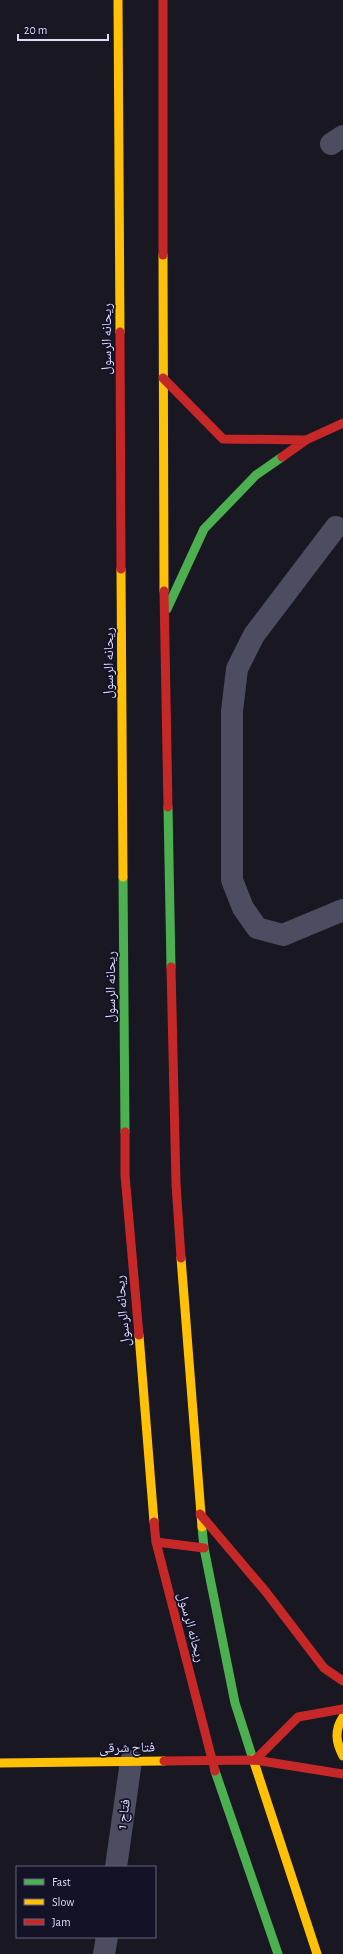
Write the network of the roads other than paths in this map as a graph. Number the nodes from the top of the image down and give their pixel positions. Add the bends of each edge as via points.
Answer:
1 (118, 0) edge
2 (163, 0) edge
3 (163, 378) junction
4 (343, 423) edge
5 (306, 440) junction
6 (336, 527) dead end
7 (164, 615) junction
8 (343, 910) edge
9 (200, 1514) junction
10 (156, 1542) junction
11 (204, 1548) junction
12 (343, 1681) edge
13 (343, 1709) edge
14 (343, 1717) edge
15 (343, 1756) edge
16 (212, 1760) junction
17 (255, 1760) junction
18 (131, 1761) junction
19 (0, 1763) edge
20 (343, 1774) edge
21 (116, 1866) edge
22 (107, 1938) edge
23 (104, 1954) edge
24 (278, 1954) edge
25 (317, 1954) edge

1 - 10 street, ریحانه الرسول via 125,1175
2 - 3 street, ریحانه الرسول
3 - 5 street via 223,439
3 - 7 street, ریحانه الرسول
4 - 5 street
5 - 7 street via 256,475 204,529
6 - 8 street via 254,635 237,669 232,711 232,880 243,908 257,928 283,935
7 - 9 street, ریحانه الرسول via 176,1184
9 - 11 street, ریحانه الرسول
9 - 12 street via 266,1592 324,1668
10 - 11 street
10 - 16 street, ریحانه الرسول
11 - 17 street, ریحانه الرسول via 235,1703
13 - 17 street via 298,1717
14 - 15 street via 336,1726 337,1745
16 - 17 street, فتاح شرقی
16 - 18 street, فتاح شرقی
16 - 24 street, ریحانه الرسول
17 - 20 street, فتاح شرقی
17 - 25 street
18 - 19 street, فتاح شرقی
18 - 21 street, فتاح 1
22 - 23 street

